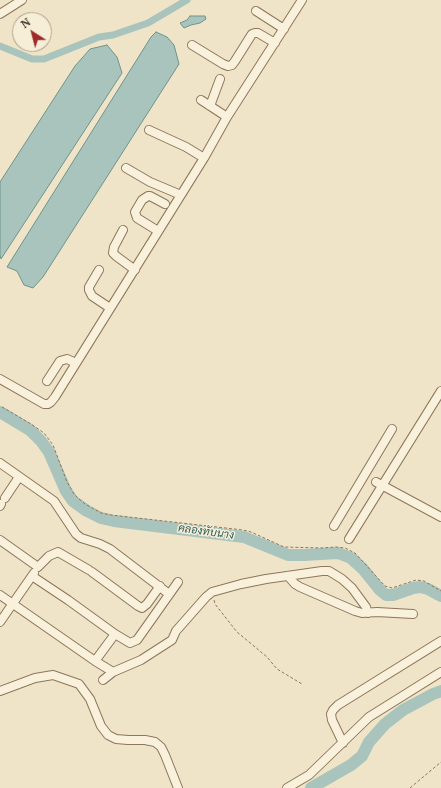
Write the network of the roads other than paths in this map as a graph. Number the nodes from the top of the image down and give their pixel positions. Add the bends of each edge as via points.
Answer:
1 (21, 0) edge
2 (302, 0) edge
3 (256, 11) dead end
4 (0, 14) edge
5 (284, 29) junction
6 (275, 43) junction
7 (192, 45) dead end
8 (220, 79) dead end
9 (201, 100) dead end
10 (210, 106) junction
11 (227, 117) junction
12 (149, 130) dead end
13 (204, 158) junction
14 (126, 168) dead end
15 (181, 195) junction
16 (165, 204) dead end
17 (123, 230) dead end
18 (158, 231) junction
19 (99, 270) dead end
20 (134, 270) junction
21 (110, 308) junction
22 (76, 363) junction
23 (0, 379) edge
24 (47, 381) dead end
25 (441, 391) edge
26 (392, 429) dead end
27 (0, 463) edge
28 (365, 475) junction
29 (19, 477) junction
30 (377, 483) junction
31 (2, 502) edge
32 (441, 517) edge
33 (334, 526) dead end
34 (349, 539) dead end
35 (0, 540) edge
36 (38, 567) junction
37 (32, 576) junction
38 (288, 576) junction
39 (178, 582) dead end
40 (160, 586) junction
41 (169, 594) junction
42 (0, 595) edge
43 (13, 604) junction
44 (3, 610) edge
45 (368, 613) junction
46 (413, 614) dead end
47 (0, 622) edge
48 (116, 634) junction
49 (441, 641) edge
50 (95, 661) junction
51 (113, 672) junction
52 (441, 672) edge
53 (103, 680) dead end
54 (0, 692) edge
55 (343, 743) junction
56 (178, 788) edge
57 (287, 788) edge

1 - 4 street
2 - 5 street
3 - 5 street
5 - 6 street
6 - 7 street via 258,33 252,34 232,65 228,66
6 - 11 street
8 - 10 street
9 - 10 street
10 - 11 street
11 - 13 street
12 - 13 street
13 - 15 street
14 - 15 street
15 - 18 street
16 - 18 street via 148,196 142,200 136,212 137,218
17 - 20 street via 113,253
18 - 20 street
19 - 21 street via 88,290 92,296
20 - 21 street
21 - 22 street
22 - 23 street via 48,404
22 - 24 street via 67,359 60,360
25 - 30 street
26 - 28 street
27 - 29 street
28 - 30 street
28 - 33 street
29 - 31 street
29 - 40 street via 54,501 81,538 110,549
30 - 32 street
30 - 34 street
35 - 36 street
36 - 37 street
36 - 40 street via 49,556 58,552 142,608
37 - 43 street
37 - 48 street
38 - 45 street via 295,584 355,612
38 - 45 street via 329,572 352,588
38 - 51 street via 212,592 206,596 172,640 141,660
39 - 41 street
40 - 41 street
41 - 48 street via 137,640 130,643
42 - 43 street
43 - 44 street
43 - 50 street
44 - 47 street
45 - 46 street
48 - 50 street
49 - 55 street via 333,710 332,720
50 - 51 street
51 - 53 street
52 - 55 street via 368,717
54 - 56 street via 34,678 53,675 80,684 108,735 116,739 155,742 161,747
55 - 57 street via 309,775

